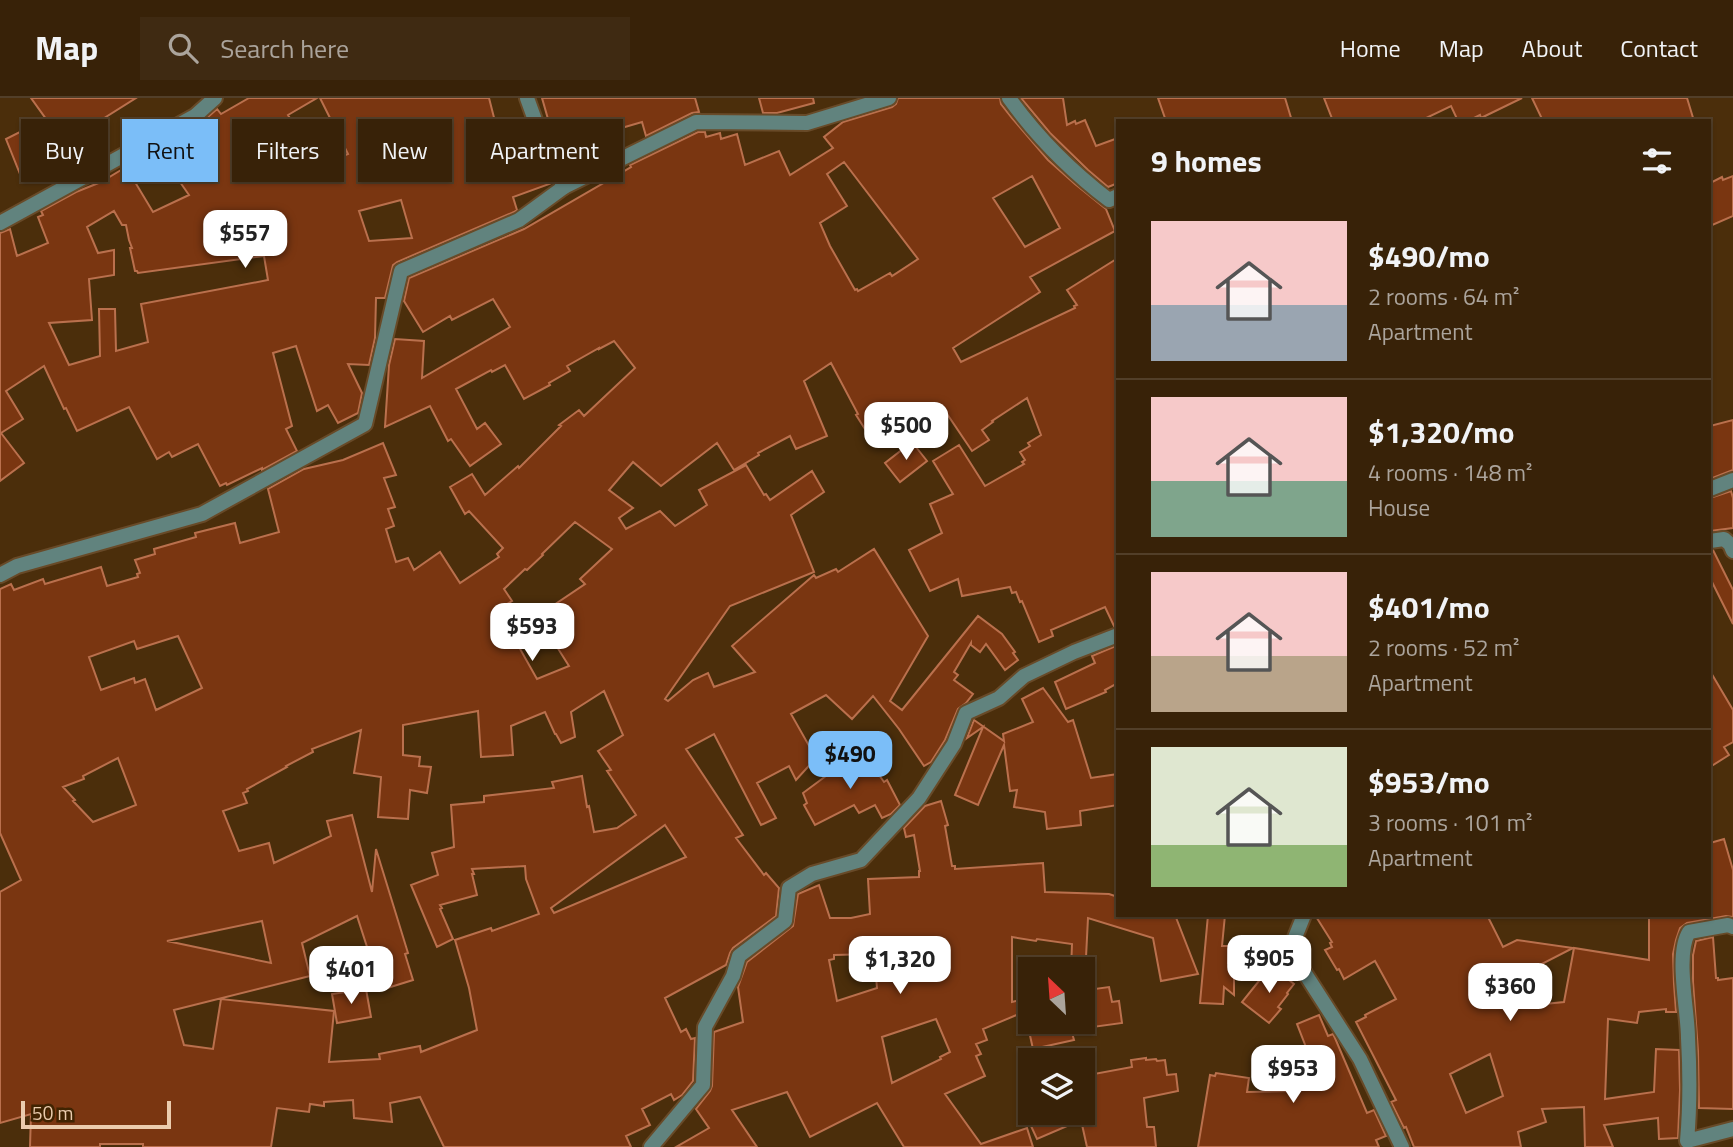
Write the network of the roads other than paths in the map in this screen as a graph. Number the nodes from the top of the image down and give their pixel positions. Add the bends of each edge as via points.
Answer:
1 (215, 98) edge
2 (527, 98) edge
3 (890, 98) edge
4 (1009, 98) edge
5 (564, 187) junction
6 (1116, 198) edge
7 (0, 223) edge
8 (1733, 480) edge
9 (1711, 489) edge
10 (1711, 541) edge
11 (1733, 551) edge
12 (0, 575) edge
13 (1116, 636) edge
14 (1303, 917) edge
15 (1733, 927) edge
16 (1733, 1129) edge
17 (651, 1147) edge
18 (1402, 1147) edge

1 - 7 street via 195,116
2 - 5 street
3 - 5 street via 807,123 696,122
4 - 6 street via 1085,182 1109,200
5 - 12 street via 519,220 401,271 365,424 202,514 17,566
8 - 9 street
10 - 11 street via 1724,539
13 - 17 street via 1024,676 999,698 966,713 954,744 919,798 861,860 812,874 789,888 785,921 739,956 705,1027 703,1085
14 - 18 street via 1290,950 1360,1059
15 - 16 street via 1689,932 1682,975 1689,1037 1687,1141

